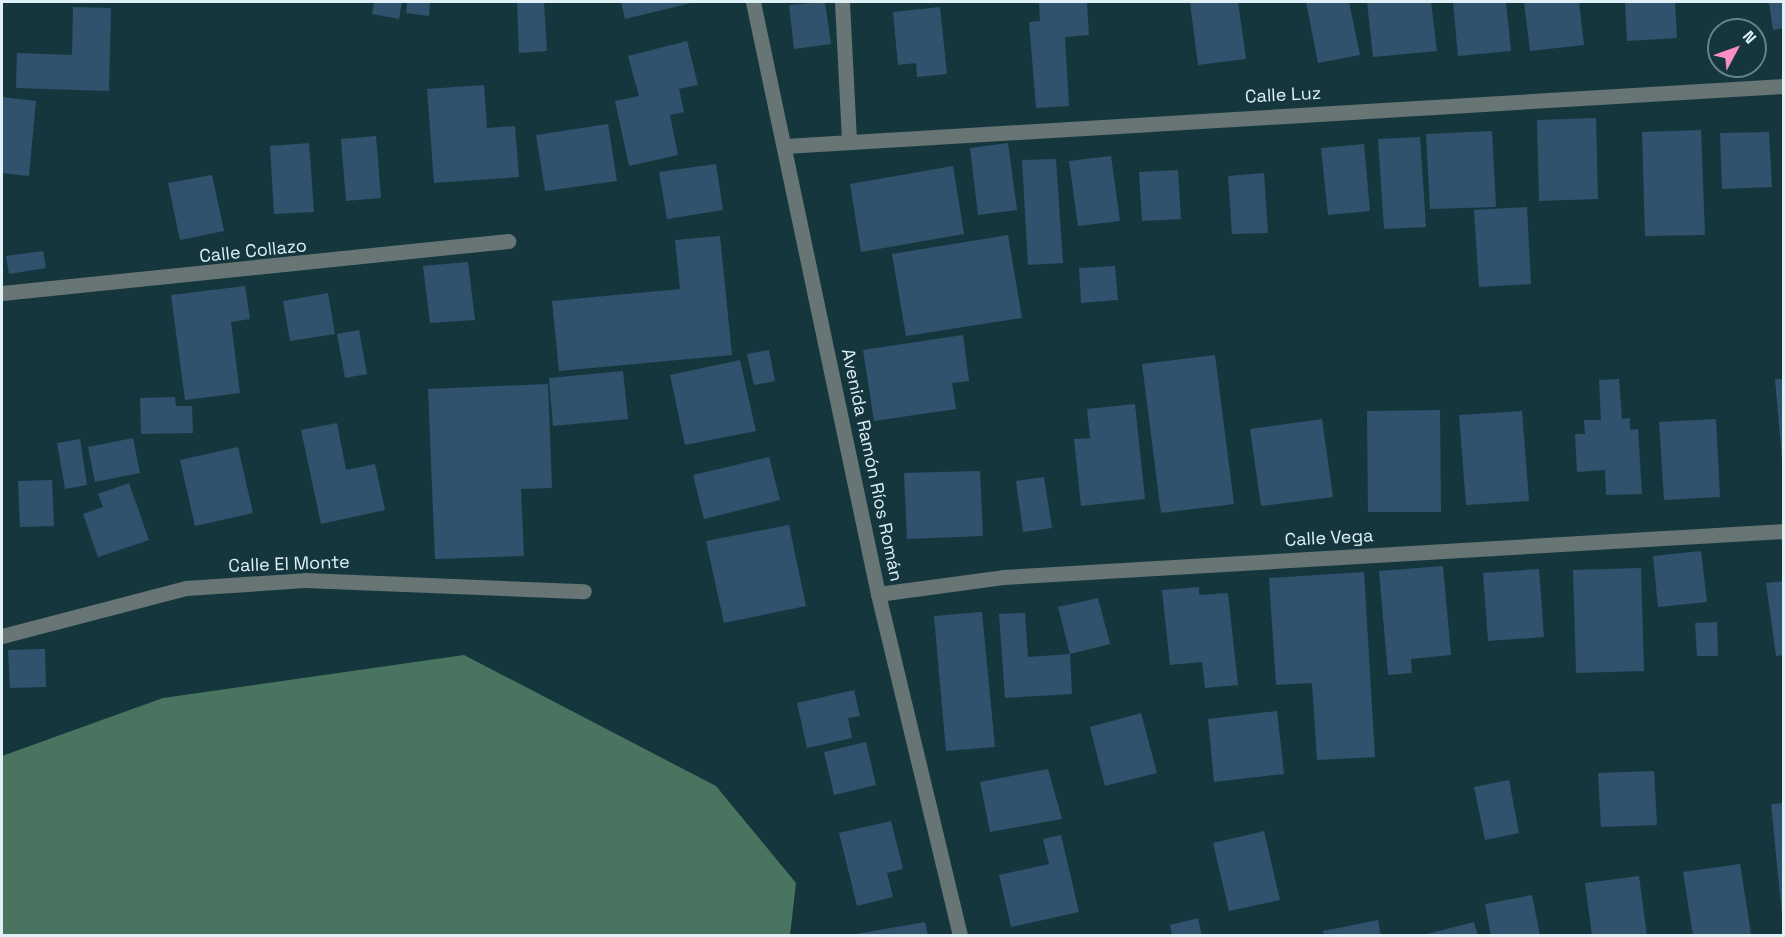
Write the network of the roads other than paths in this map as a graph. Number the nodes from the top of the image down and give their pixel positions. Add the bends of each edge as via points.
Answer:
1 (753, 2) edge
2 (842, 2) edge
3 (1784, 86) edge
4 (849, 139) junction
5 (785, 146) junction
6 (508, 241) dead end
7 (2, 293) edge
8 (1784, 531) edge
9 (584, 591) dead end
10 (878, 594) junction
11 (2, 636) edge
12 (960, 936) edge

1 - 5 street, Avenida Ramón Ríos Román
2 - 4 street
3 - 4 street, Calle Luz
4 - 5 street, Calle Luz
5 - 10 street, Avenida Ramón Ríos Román
6 - 7 street, Calle Collazo
8 - 10 street, Calle Vega via 1003,577
9 - 11 street, Calle El Monte via 305,580 186,588
10 - 12 street, Avenida Ramón Ríos Román

